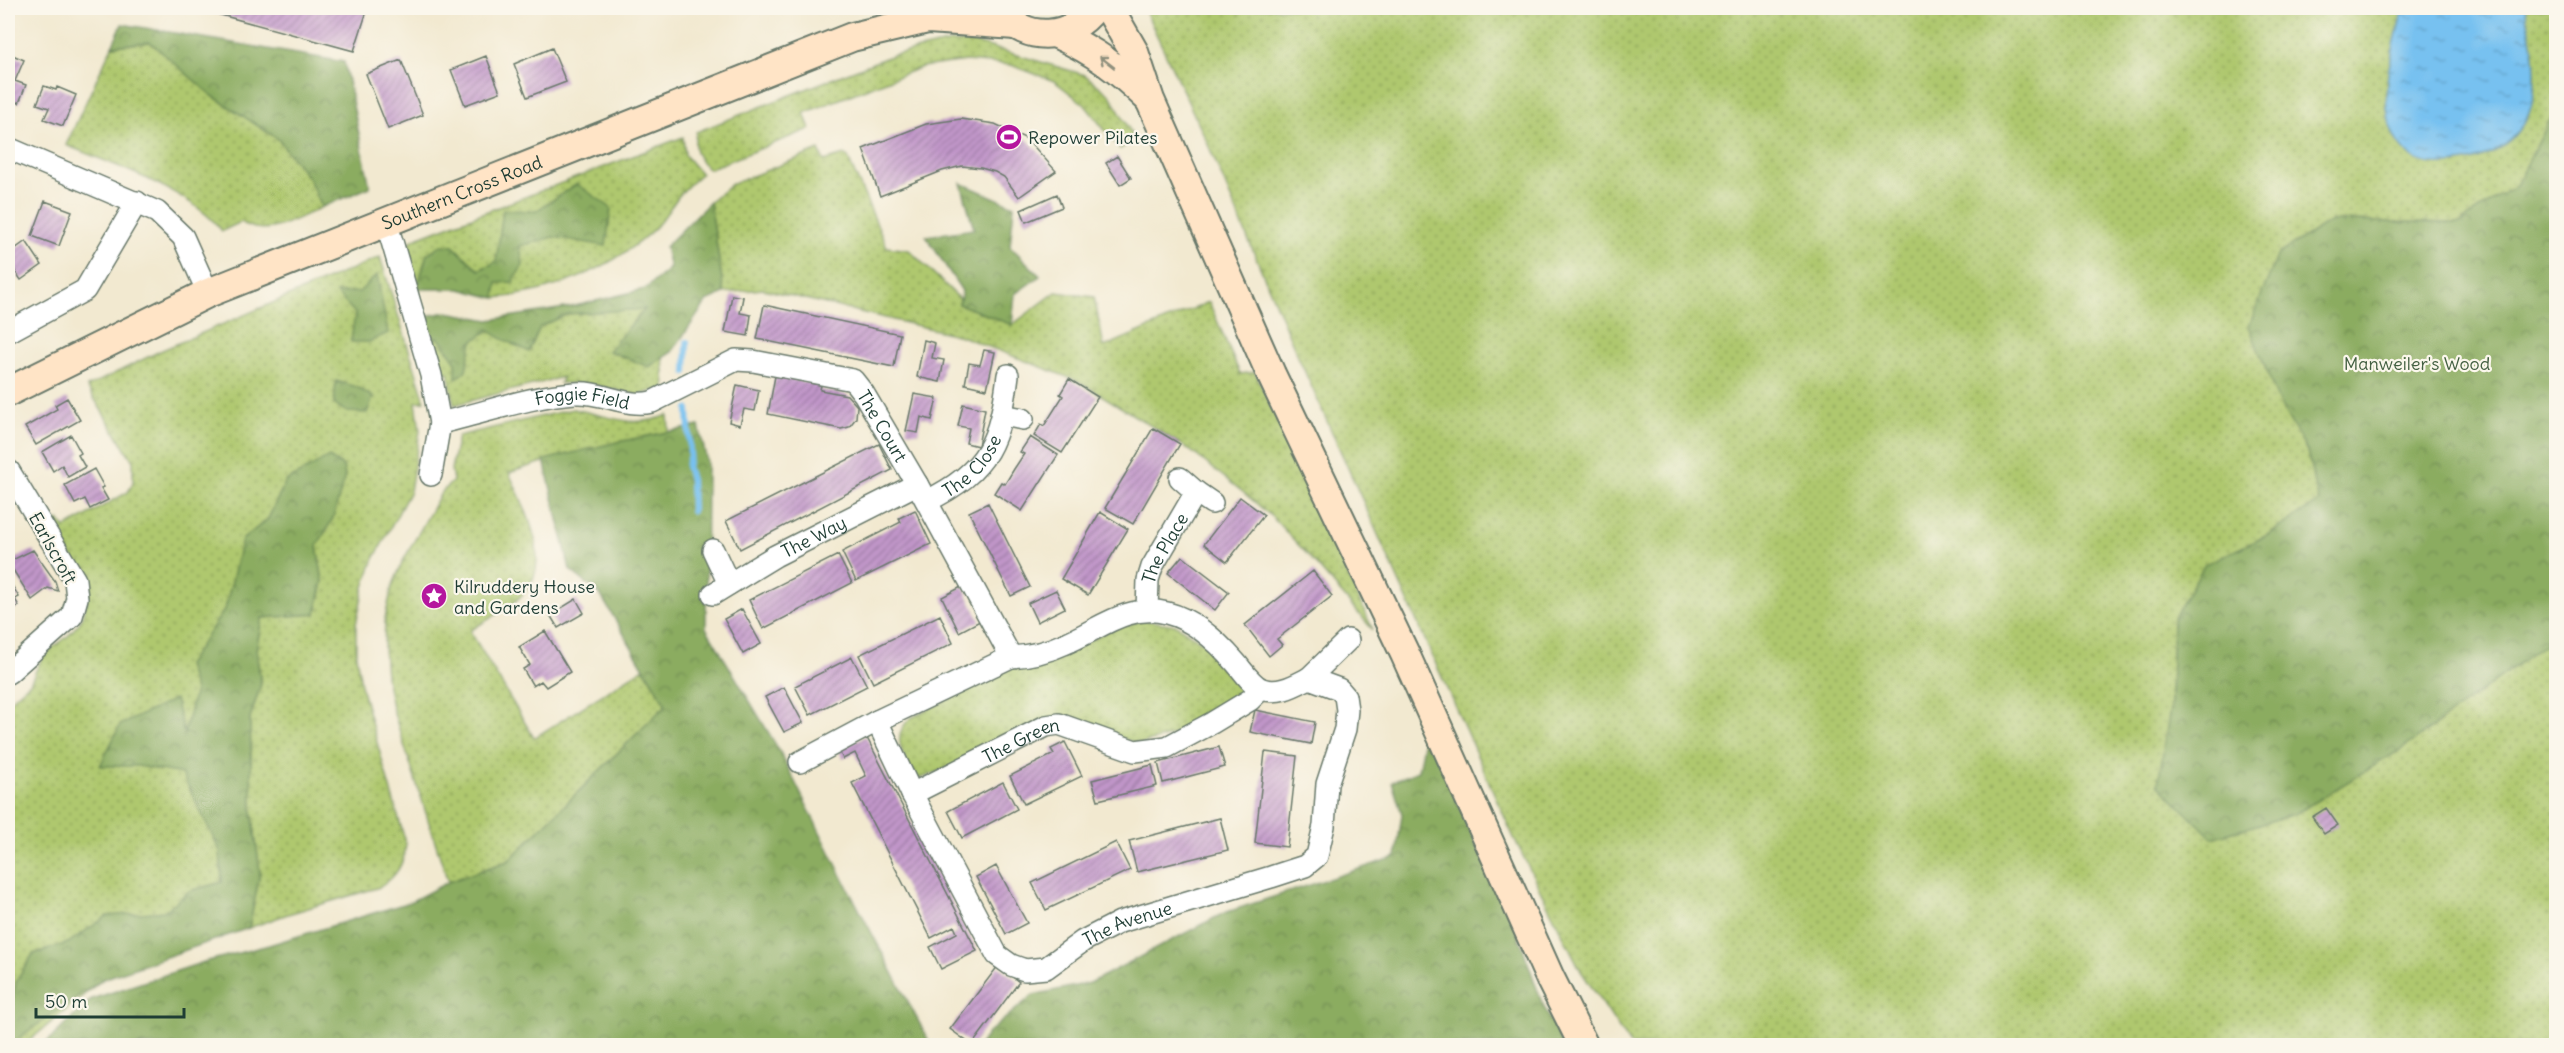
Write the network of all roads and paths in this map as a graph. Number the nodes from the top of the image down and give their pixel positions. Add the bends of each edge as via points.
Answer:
1 (1094, 8) edge
2 (1109, 8) edge
3 (936, 13) edge
4 (1008, 16) edge
5 (1057, 34) junction
6 (1150, 100) junction
7 (8, 148) edge
8 (137, 202) junction
9 (386, 222) junction
10 (208, 293) junction
11 (8, 332) edge
12 (718, 369) joint
13 (1008, 375) dead end
14 (8, 392) edge
15 (440, 423) junction
16 (9, 471) edge
17 (431, 475) dead end
18 (1180, 478) dead end
19 (922, 492) junction
20 (714, 550) dead end
21 (1147, 610) junction
22 (1348, 640) dead end
23 (1020, 656) junction
24 (8, 673) edge
25 (1309, 678) junction
26 (1260, 689) junction
27 (877, 721) junction
28 (800, 762) dead end
29 (912, 794) junction
30 (1584, 1046) edge

1 - 5 main road via 1079,24
2 - 6 main road via 1134,52
3 - 4 main road, Southern Cross Road
3 - 9 main road, Southern Cross Road via 852,38
4 - 5 main road, Southern Cross Road via 1041,34
6 -> 5 main road, Southern Cross Road via 1093,51
6 - 30 main road via 1271,374 1405,654
7 - 8 street
8 - 10 street via 157,212 183,237
8 - 11 street via 85,290
9 - 10 main road, Southern Cross Road
9 - 15 street via 431,375
10 - 14 main road, Southern Cross Road
12 - 15 street, Foggie Field via 673,393 639,405 578,393 546,396
12 - 19 street, The Court via 736,360 753,361 853,380
13 - 19 street, The Close via 1013,417 998,431 973,471 953,488
15 - 17 street
16 - 24 street, Earlscroft via 75,580 77,598 72,616
18 - 21 street, The Place via 1204,497 1152,567
19 - 20 street, The Way via 775,556 721,589
19 - 23 street
21 - 23 street via 1122,614 1065,644
21 - 26 street via 1185,619 1207,634
22 - 25 street
23 - 27 street
25 - 26 street via 1288,688
25 - 29 street, The Avenue via 1339,689 1345,696 1347,710 1346,729 1327,784 1317,856 1305,866 1248,885 1119,922 1083,941 1046,968 1025,970 997,955
26 - 29 street, The Green via 1250,700 1167,747 1135,751 1059,724 1046,726
27 - 28 street
27 - 29 street, The Avenue

